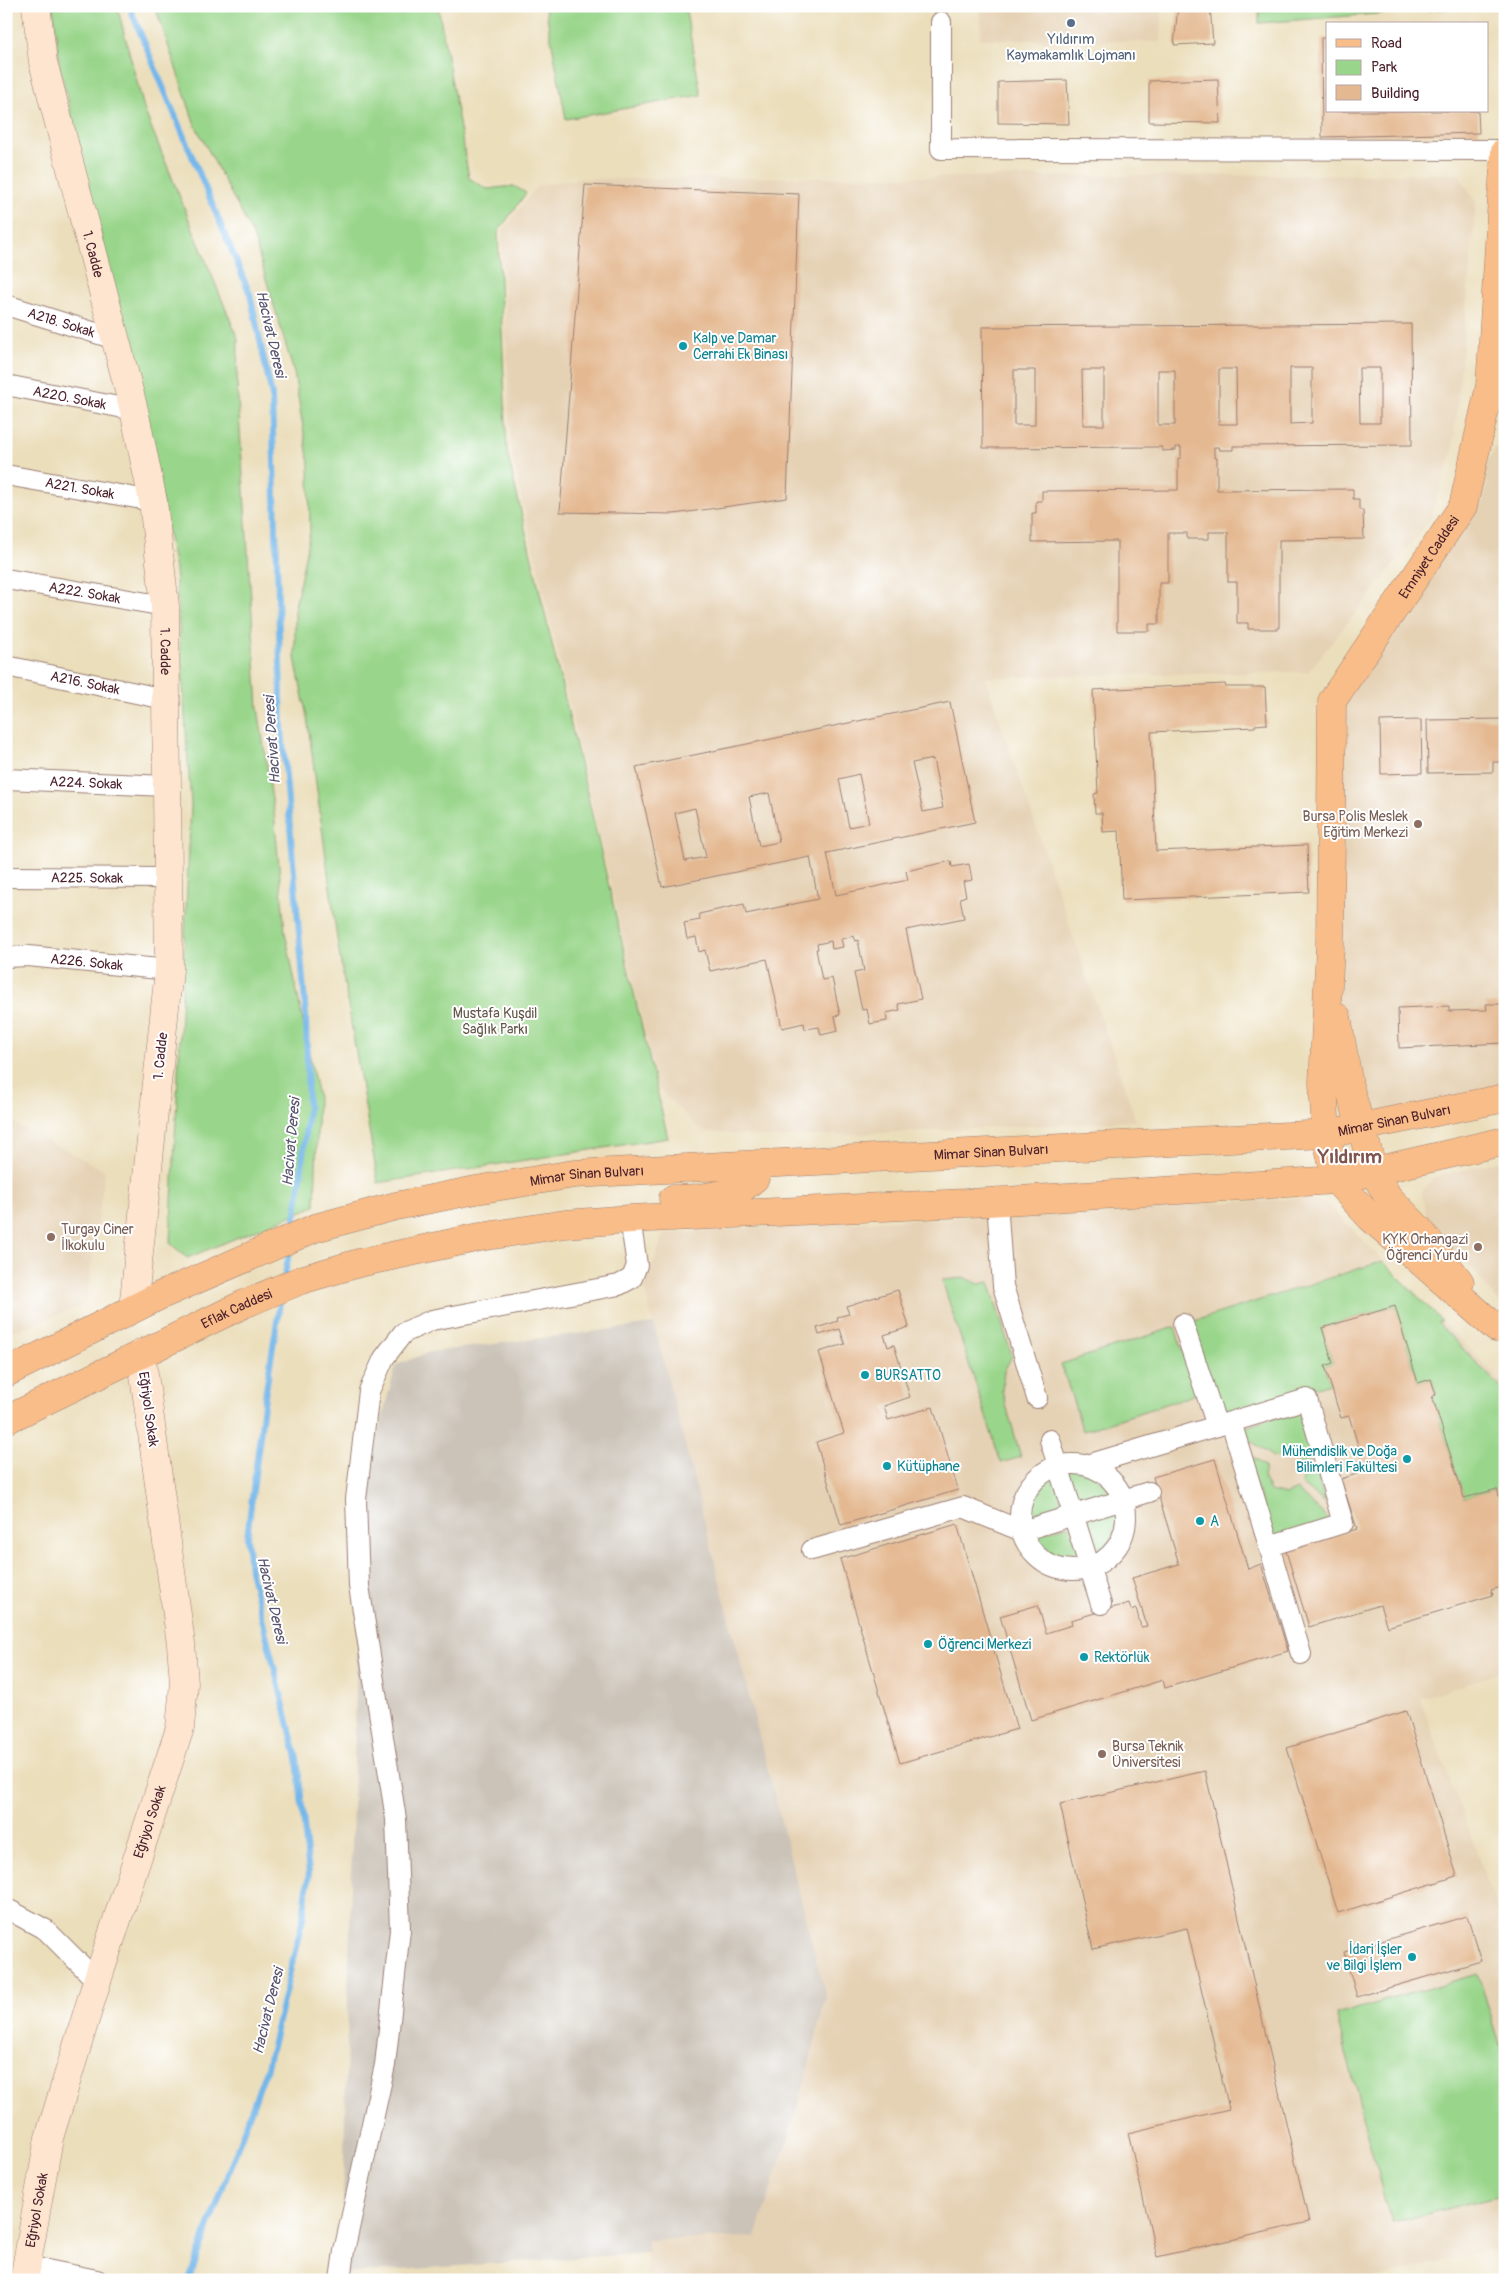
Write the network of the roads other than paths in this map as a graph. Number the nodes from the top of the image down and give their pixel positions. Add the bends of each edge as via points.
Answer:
1 (36, 6) edge
2 (941, 22) dead end
3 (1505, 151) edge
4 (6, 304) edge
5 (115, 339) junction
6 (6, 385) edge
7 (134, 410) junction
8 (6, 475) edge
9 (152, 501) junction
10 (6, 579) edge
11 (165, 606) junction
12 (6, 666) edge
13 (165, 698) junction
14 (6, 779) edge
15 (166, 786) junction
16 (6, 877) edge
17 (168, 878) junction
18 (1330, 946) junction
19 (6, 957) edge
20 (169, 970) junction
21 (1505, 1098) edge
22 (1360, 1127) junction
23 (1326, 1134) junction
24 (1505, 1141) edge
25 (1436, 1158) junction
26 (757, 1164) junction
27 (1374, 1172) junction
28 (1336, 1180) junction
29 (997, 1201) junction
30 (630, 1219) junction
31 (565, 1224) junction
32 (1419, 1230) junction
33 (133, 1309) junction
34 (1183, 1324) dead end
35 (1501, 1333) edge
36 (152, 1348) junction
37 (6, 1373) edge
38 (1037, 1398) dead end
39 (6, 1420) edge
40 (1224, 1424) junction
41 (1050, 1440) dead end
42 (1058, 1465) junction
43 (1086, 1465) junction
44 (1149, 1492) dead end
45 (1124, 1500) junction
46 (1074, 1515) junction
47 (1022, 1531) junction
48 (1269, 1546) junction
49 (812, 1550) dead end
50 (1090, 1567) junction
51 (1101, 1604) dead end
52 (1301, 1654) dead end
53 (8, 1909) edge
54 (96, 1981) junction
55 (26, 2273) edge
56 (97, 2280) edge
57 (340, 2280) edge

1 - 5 main road, 1. Cadde via 44,62
2 - 3 street via 941,149
3 - 18 main road, Emniyet Caddesi via 1490,386 1463,506 1332,701
4 - 5 street, A218. Sokak
5 - 7 main road, 1. Cadde
6 - 7 street, A220. Sokak
7 - 9 main road, 1. Cadde
8 - 9 street, A221. Sokak
9 - 11 main road, 1. Cadde
10 - 11 street, A222. Sokak
11 - 13 main road, 1. Cadde
12 - 13 street, A216. Sokak
13 - 15 main road, 1. Cadde
14 - 15 street, A224. Sokak
15 - 17 main road, 1. Cadde
16 - 17 street, A225. Sokak
17 - 20 main road, 1. Cadde
18 - 22 main road via 1339,1029
18 - 23 main road via 1323,1083
19 - 20 street, A226. Sokak via 28,956
20 - 33 main road, 1. Cadde
21 - 22 main road, Mimar Sinan Bulvarı
22 - 23 main road, Mimar Sinan Bulvarı
22 - 27 main road
23 - 26 main road, Mimar Sinan Bulvarı
23 - 28 main road
24 - 25 main road
25 - 27 main road
25 - 32 main road via 1405,1181 1405,1195
26 - 31 main road via 755,1178 739,1191 701,1198 602,1203 583,1210
26 - 33 main road, Mimar Sinan Bulvarı via 574,1174 396,1206 315,1228
27 - 28 main road
27 - 32 main road via 1388,1197
28 - 29 main road
28 - 35 main road via 1384,1230
29 - 30 main road
29 - 38 street via 1003,1286
30 - 31 main road
30 - 57 street via 637,1265 632,1278 619,1285 432,1320 404,1333 384,1358 369,1391 356,1498 359,1586 396,1819 400,1930 385,2065
31 - 36 main road, Eflak Caddesi via 480,1237 359,1263 300,1280
32 - 35 main road
33 - 37 main road
34 - 40 street
36 - 39 main road, Eflak Caddesi
36 - 54 main road, Eğriyol Sokak via 184,1684 180,1728
40 - 43 street
40 - 48 street
40 - 48 street via 1308,1399 1343,1524
41 - 42 street
42 - 43 street
42 - 46 street
42 - 47 street via 1040,1474 1026,1490 1019,1512
43 - 45 street via 1104,1472
44 - 45 street
45 - 46 street
45 - 50 street via 1126,1524 1119,1544 1107,1558
46 - 47 street
46 - 50 street
47 - 49 street via 963,1507
47 - 50 street via 1023,1538 1037,1557 1057,1568 1080,1570
48 - 52 street
50 - 51 street
53 - 54 street via 46,1930
54 - 55 main road, Eğriyol Sokak via 49,2138
55 - 56 street

